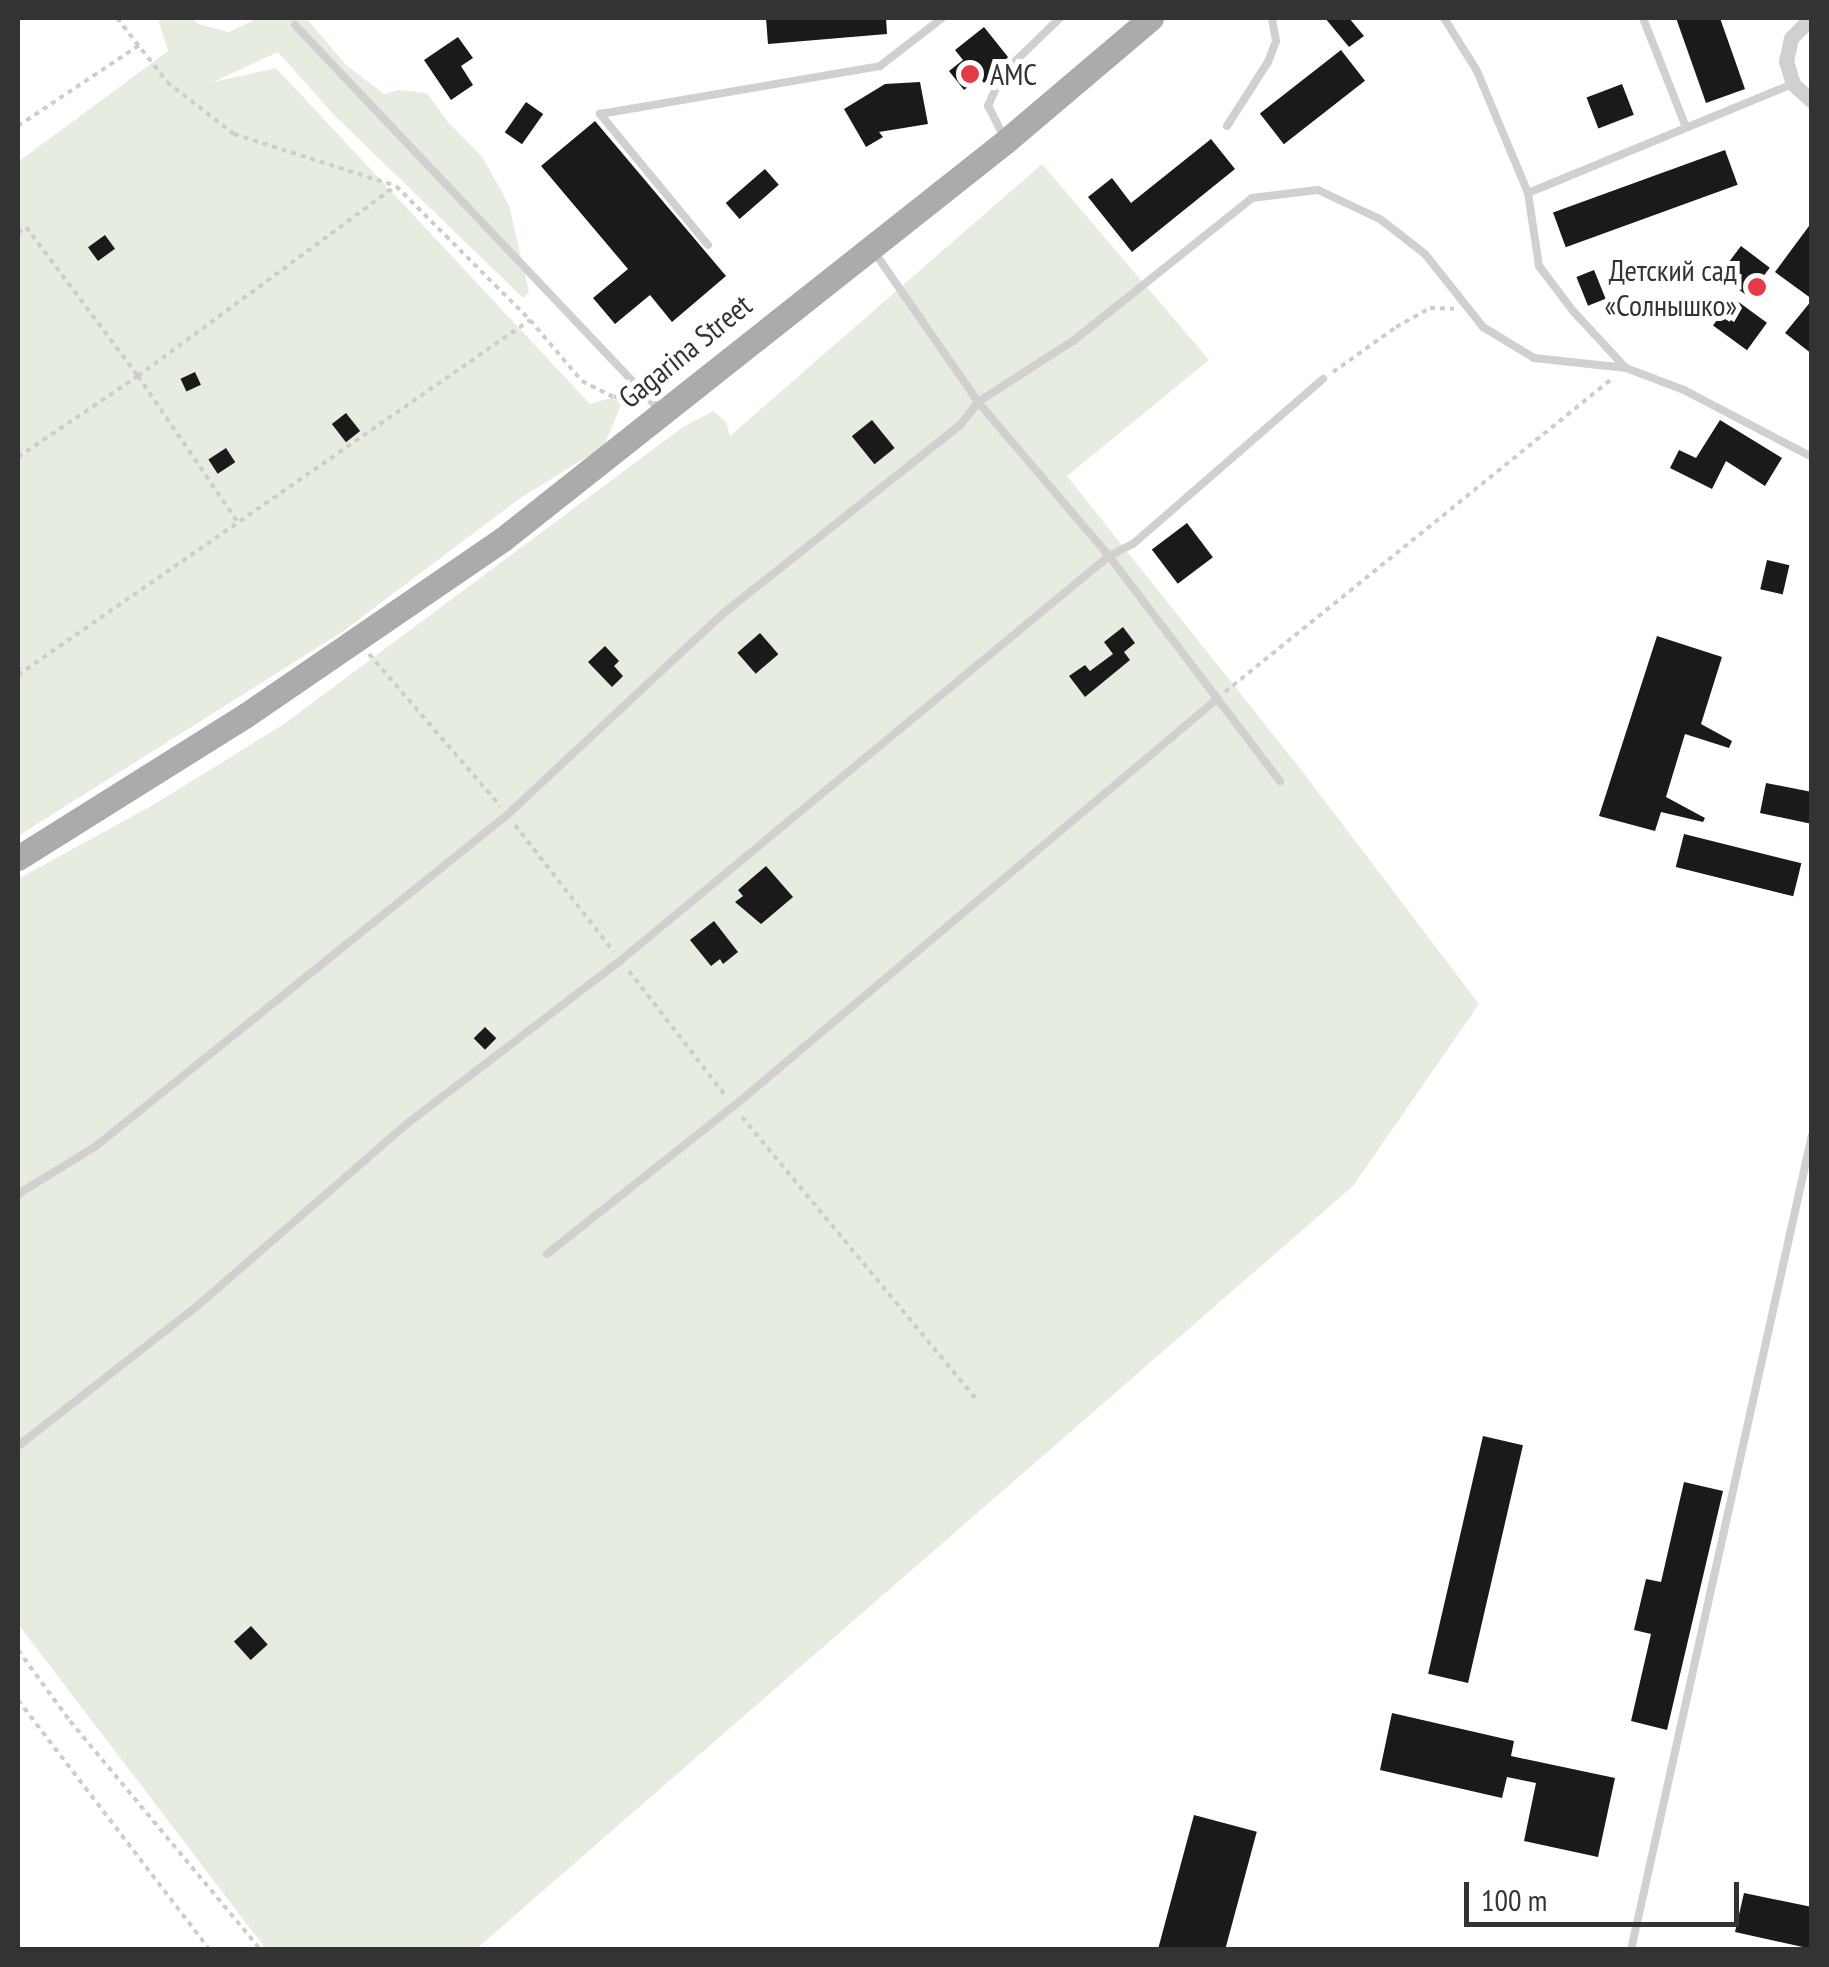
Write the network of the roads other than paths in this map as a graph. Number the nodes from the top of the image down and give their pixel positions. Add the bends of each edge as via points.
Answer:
1 (942, 18) edge
2 (1060, 18) edge
3 (1272, 18) edge
4 (1444, 18) edge
5 (1643, 18) edge
6 (1145, 19) edge
7 (1801, 21) edge
8 (295, 24) dead end
9 (1794, 84) junction
10 (1812, 100) edge
11 (1227, 126) dead end
12 (1686, 127) junction
13 (1006, 141) junction
14 (1528, 193) junction
15 (708, 244) dead end
16 (869, 246) junction
17 (1626, 368) junction
18 (1323, 379) road end
19 (978, 402) junction
20 (661, 412) junction
21 (1812, 457) edge
22 (1109, 556) junction
23 (1217, 698) junction
24 (1280, 782) dead end
25 (18, 858) edge
26 (1812, 1135) edge
27 (18, 1194) edge
28 (547, 1254) dead end
29 (18, 1446) edge
30 (1631, 1950) edge

1 - 15 lane via 880,66 600,114
2 - 13 lane via 1002,74 988,106
3 - 11 lane via 1276,41 1268,62
4 - 14 lane via 1477,70
5 - 12 lane
6 - 13 main road, Gagarina Street
7 - 9 street via 1787,49
8 - 20 lane
9 - 10 street
9 - 12 lane
12 - 14 lane
13 - 16 main road, Gagarina Street
14 - 17 lane via 1539,266
16 - 19 lane
16 - 20 main road, Gagarina Street
17 - 19 lane via 1534,358 1483,327 1425,254 1380,219 1318,190 1252,198 1072,341
17 - 21 lane via 1684,390
18 - 22 lane via 1133,544
19 - 22 lane
19 - 27 lane via 961,424 725,612 507,814 96,1146
20 - 25 main road, Gagarina Street via 503,539 246,715
22 - 23 lane
22 - 29 lane
23 - 24 lane
23 - 28 lane via 734,1106
26 - 30 lane

